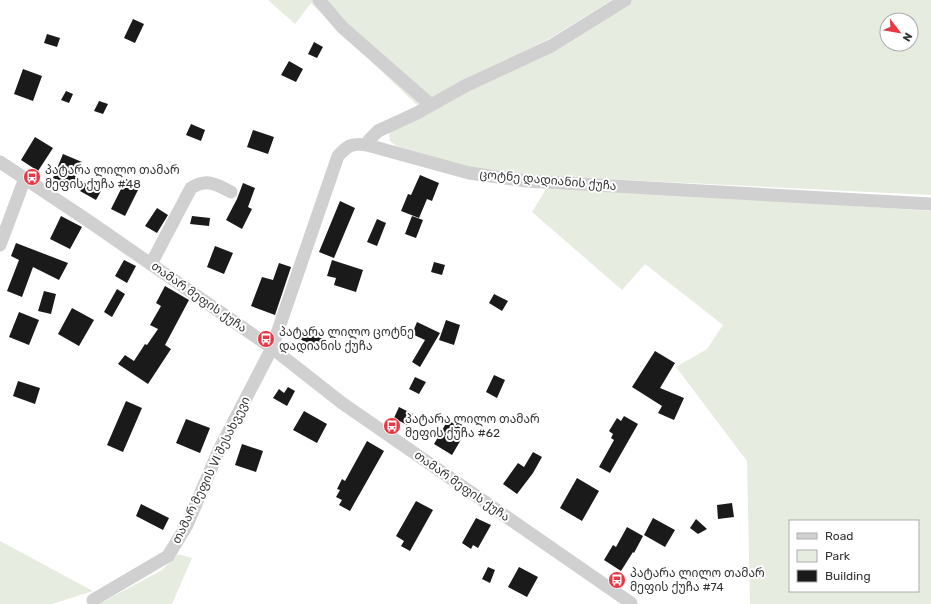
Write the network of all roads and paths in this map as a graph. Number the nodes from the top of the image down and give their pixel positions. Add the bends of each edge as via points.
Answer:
1 (319, 0) edge
2 (625, 0) edge
3 (431, 105) junction
4 (367, 145) junction
5 (0, 162) edge
6 (25, 178) junction
7 (231, 192) dead end
8 (931, 204) edge
9 (0, 245) edge
10 (151, 264) junction
11 (272, 348) junction
12 (93, 600) dead end
13 (631, 603) dead end

1 - 3 street via 342,27
2 - 3 street via 551,46 465,86
3 - 4 street via 378,131
4 - 8 street, ცოტნე დადიანის ქუჩა via 469,173 526,181
4 - 11 street, ცოტნე დადიანის ქუჩა via 356,144 347,147 338,156
5 - 6 street, თამარ მეფის ქუჩა
6 - 9 street
6 - 10 street, თამარ მეფის ქუჩა
7 - 10 street via 211,183 198,184 191,188
10 - 11 street, თამარ მეფის ქუჩა
11 - 12 street, თამარ მეფის VI შესახვევი via 219,450 186,525 168,556
11 - 13 street, თამარ მეფის ქუჩა via 342,404

